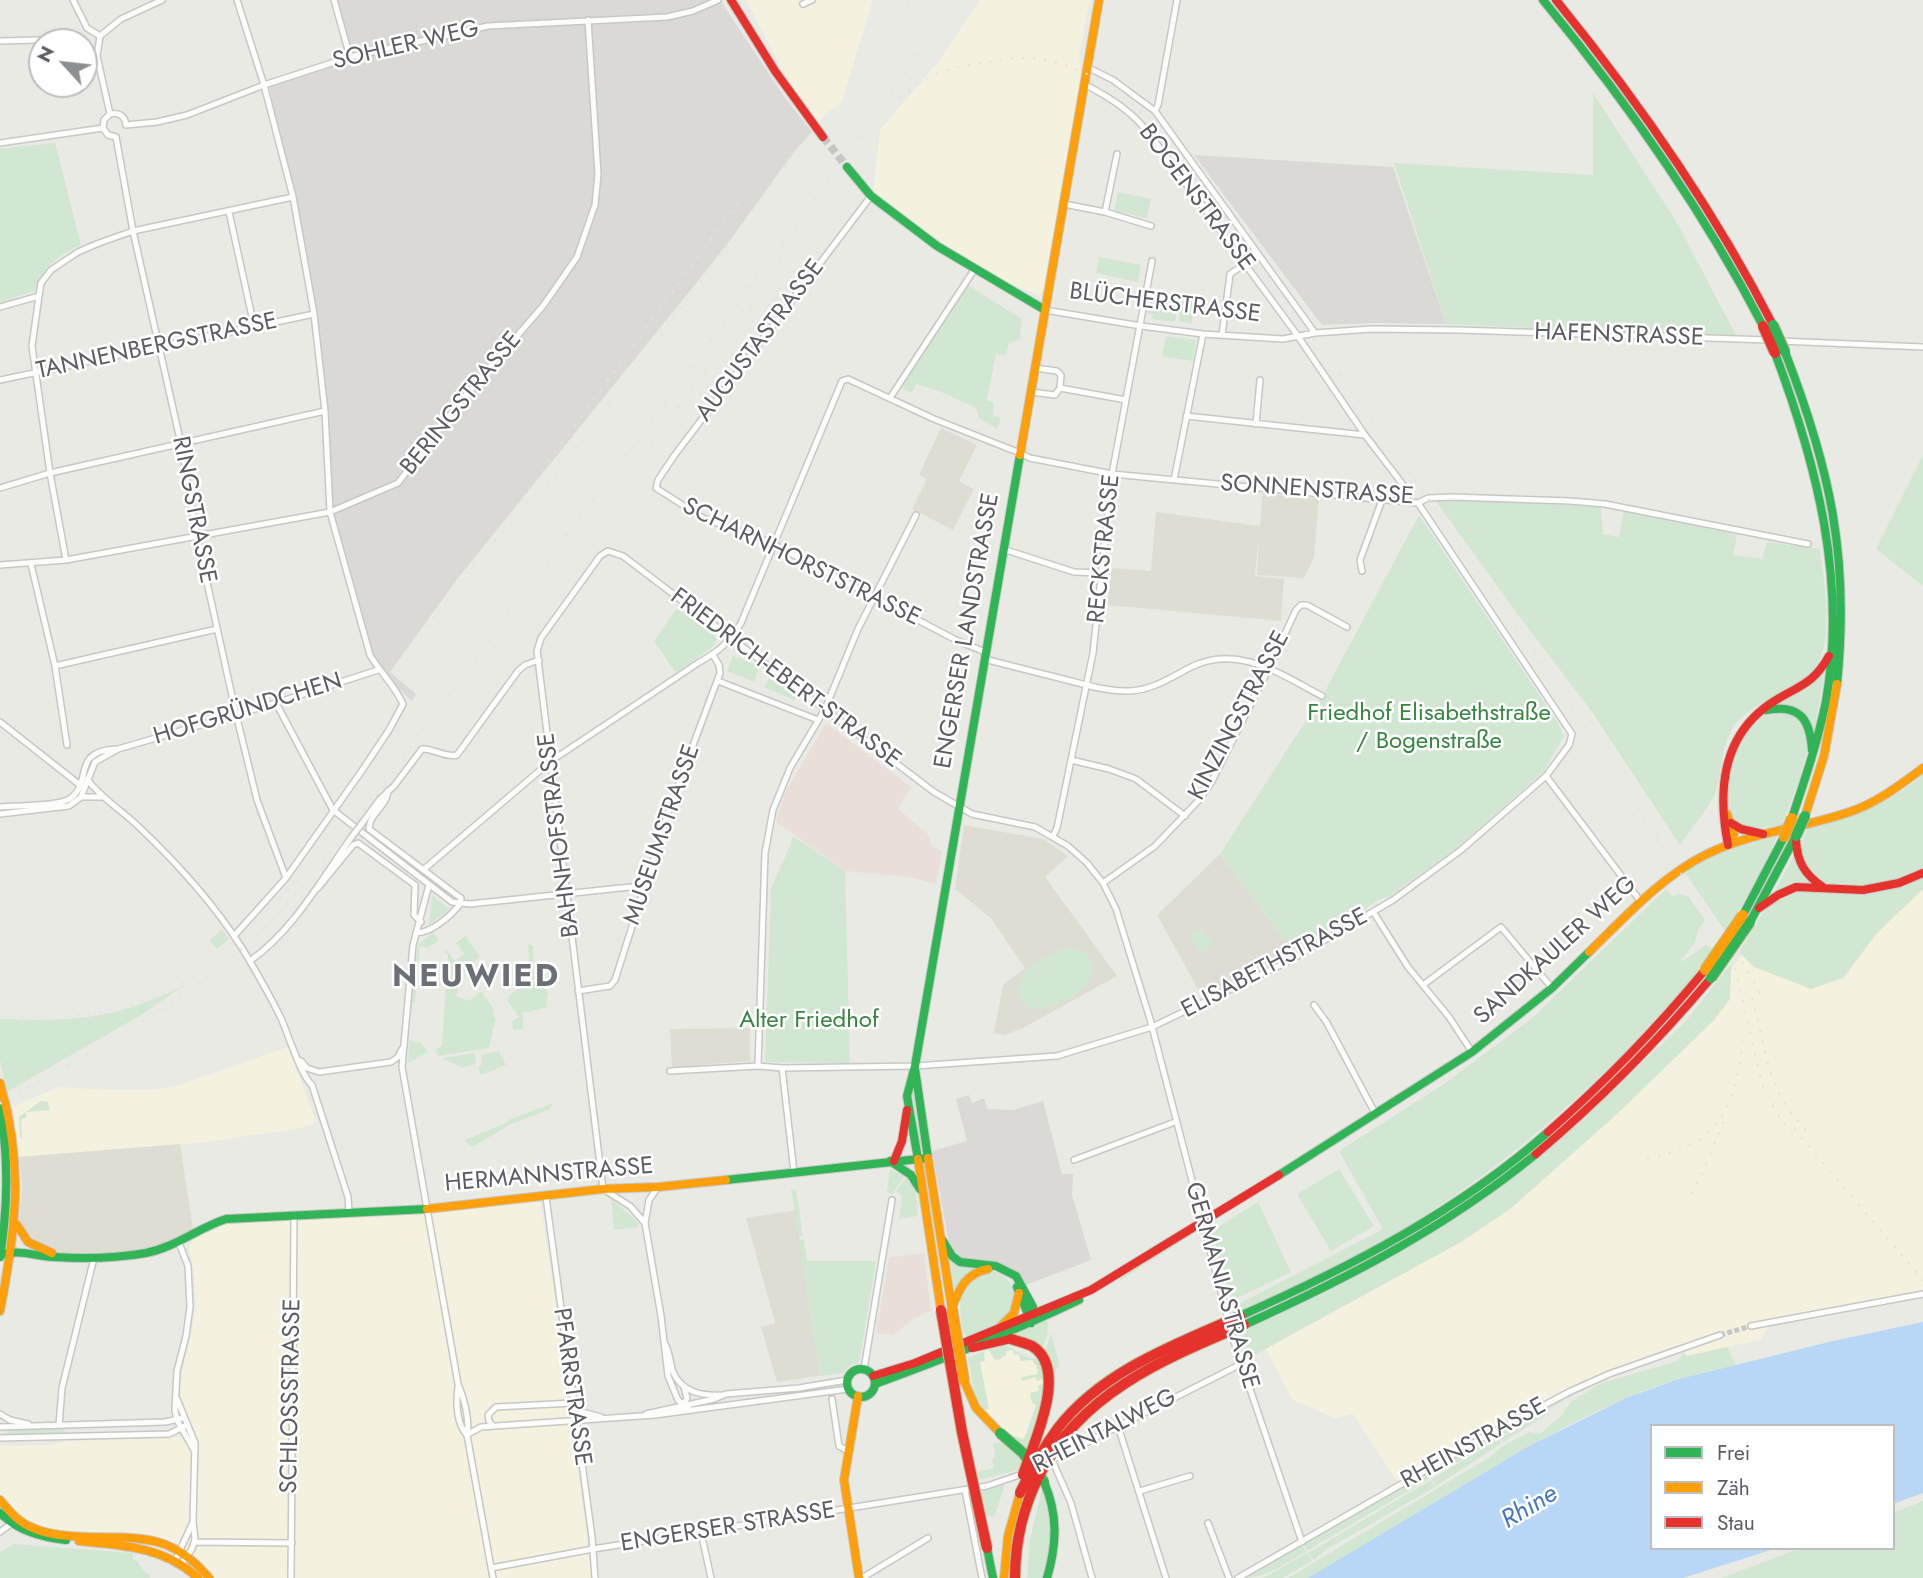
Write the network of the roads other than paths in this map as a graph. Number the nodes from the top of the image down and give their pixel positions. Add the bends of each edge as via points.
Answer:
1 (74, 0) edge
2 (162, 0) edge
3 (237, 0) edge
4 (334, 0) edge
5 (700, 0) edge
6 (718, 0) edge
7 (731, 0) edge
8 (812, 0) edge
9 (1099, 0) edge
10 (1177, 0) edge
11 (1543, 0) edge
12 (1556, 0) edge
13 (803, 4) dead end
14 (694, 11) junction
15 (588, 20) junction
16 (100, 36) junction
17 (28, 40) edge
18 (0, 41) edge
19 (350, 57) junction
20 (1087, 67) junction
21 (1084, 84) junction
22 (264, 85) junction
23 (1155, 111) junction
24 (110, 114) junction
25 (126, 125) junction
26 (103, 128) junction
27 (116, 137) junction
28 (823, 137) tunnel mouth
29 (0, 143) edge
30 (1116, 154) dead end
31 (847, 167) tunnel mouth
32 (871, 196) junction
33 (293, 197) junction
34 (1064, 204) junction
35 (229, 212) junction
36 (1105, 212) junction
37 (1151, 226) dead end
38 (133, 231) junction
39 (1152, 261) dead end
40 (1245, 264) junction
41 (974, 270) junction
42 (39, 296) junction
43 (0, 307) edge
44 (1045, 310) junction
45 (314, 314) junction
46 (1141, 326) junction
47 (1768, 326) junction
48 (254, 327) junction
49 (1315, 333) junction
50 (1203, 334) junction
51 (1222, 334) junction
52 (1298, 338) junction
53 (1923, 347) edge
54 (158, 349) junction
55 (1780, 353) junction
56 (1035, 368) junction
57 (36, 373) junction
58 (0, 380) edge
59 (1259, 380) dead end
60 (1060, 388) junction
61 (1031, 392) junction
62 (890, 398) junction
63 (1126, 400) junction
64 (325, 411) junction
65 (1186, 416) junction
66 (1256, 424) junction
67 (1366, 435) junction
68 (181, 444) junction
69 (1020, 453) junction
70 (50, 473) junction
71 (1112, 474) junction
72 (1174, 480) junction
73 (0, 488) edge
74 (656, 488) joint
75 (1382, 500) junction
76 (1407, 501) junction
77 (1418, 503) junction
78 (330, 512) junction
79 (916, 515) dead end
80 (197, 537) junction
81 (1808, 544) dead end
82 (775, 546) junction
83 (1003, 549) junction
84 (66, 560) junction
85 (31, 564) junction
86 (0, 565) edge
87 (1363, 571) dead end
88 (1102, 573) junction
89 (874, 597) junction
90 (1347, 627) dead end
91 (217, 629) junction
92 (731, 637) junction
93 (537, 648) joint
94 (1832, 650) junction
95 (713, 655) junction
96 (985, 655) junction
97 (539, 660) junction
98 (55, 666) junction
99 (1269, 668) junction
100 (378, 670) junction
101 (718, 681) junction
102 (1086, 684) junction
103 (1322, 696) dead end
104 (276, 703) junction
105 (825, 709) junction
106 (1762, 711) junction
107 (236, 714) junction
108 (818, 720) junction
109 (0, 722) edge
110 (67, 745) dead end
111 (118, 749) junction
112 (1071, 760) junction
113 (551, 761) junction
114 (1812, 764) junction
115 (1923, 768) edge
116 (1546, 776) junction
117 (87, 779) junction
118 (95, 789) junction
119 (81, 790) junction
120 (388, 791) junction
121 (102, 797) junction
122 (0, 807) edge
123 (1724, 807) junction
124 (958, 808) junction
125 (333, 810) junction
126 (0, 814) edge
127 (1185, 816) junction
128 (1731, 823) junction
129 (1763, 834) junction
130 (1053, 836) junction
131 (1796, 836) junction
132 (1728, 845) junction
133 (423, 870) junction
134 (1923, 873) edge
135 (286, 878) junction
136 (1103, 883) junction
137 (429, 885) junction
138 (1823, 887) junction
139 (318, 888) junction
140 (643, 888) junction
141 (566, 894) junction
142 (1641, 902) junction
143 (460, 904) junction
144 (1759, 908) junction
145 (1374, 913) junction
146 (1747, 918) junction
147 (421, 922) junction
148 (416, 933) junction
149 (234, 936) junction
150 (250, 961) junction
151 (1423, 985) junction
152 (1552, 988) junction
153 (578, 991) junction
154 (1314, 1005) dead end
155 (1152, 1027) junction
156 (403, 1047) junction
157 (1472, 1052) junction
158 (299, 1058) junction
159 (388, 1062) junction
160 (758, 1066) junction
161 (915, 1066) junction
162 (782, 1069) junction
163 (670, 1071) dead end
164 (324, 1072) junction
165 (402, 1075) junction
166 (0, 1083) edge
167 (312, 1085) junction
168 (909, 1104) junction
169 (0, 1108) edge
170 (1376, 1115) junction
171 (1175, 1122) junction
172 (923, 1159) junction
173 (1074, 1160) dead end
174 (892, 1161) junction
175 (794, 1172) junction
176 (658, 1187) junction
177 (603, 1189) junction
178 (924, 1195) junction
179 (546, 1197) junction
180 (892, 1200) dead end
181 (427, 1209) junction
182 (349, 1212) junction
183 (294, 1215) junction
184 (1202, 1222) junction
185 (645, 1223) junction
186 (12, 1227) junction
187 (939, 1235) junction
188 (179, 1242) junction
189 (11, 1252) junction
190 (0, 1256) edge
191 (68, 1258) junction
192 (94, 1258) junction
193 (1091, 1290) junction
194 (1923, 1294) edge
195 (1024, 1296) junction
196 (946, 1310) junction
197 (1046, 1310) junction
198 (0, 1311) edge
199 (1031, 1318) junction
200 (1242, 1320) junction
201 (1751, 1326) tunnel mouth
202 (999, 1328) junction
203 (1720, 1335) tunnel mouth
204 (665, 1343) junction
205 (972, 1348) junction
206 (942, 1356) junction
207 (1241, 1364) junction
208 (871, 1376) junction
209 (848, 1384) junction
210 (684, 1386) junction
211 (726, 1394) junction
212 (858, 1396) junction
213 (832, 1399) dead end
214 (573, 1407) junction
215 (678, 1409) junction
216 (0, 1415) edge
217 (608, 1418) junction
218 (180, 1419) junction
219 (575, 1421) junction
220 (92, 1424) junction
221 (59, 1425) junction
222 (38, 1426) junction
223 (493, 1426) junction
224 (1118, 1426) junction
225 (0, 1427) edge
226 (185, 1427) junction
227 (467, 1435) junction
228 (93, 1436) junction
229 (0, 1438) edge
230 (848, 1451) junction
231 (1052, 1460) junction
232 (1190, 1476) dead end
233 (965, 1490) junction
234 (1140, 1491) junction
235 (1020, 1493) junction
236 (0, 1500) edge
237 (849, 1508) junction
238 (0, 1513) edge
239 (193, 1522) junction
240 (12, 1523) junction
241 (1208, 1523) dead end
242 (0, 1532) edge
243 (701, 1532) junction
244 (928, 1538) dead end
245 (195, 1542) junction
246 (1302, 1542) junction
247 (292, 1543) junction
248 (593, 1549) junction
249 (181, 1557) junction
250 (491, 1569) junction
251 (198, 1578) edge
252 (209, 1578) edge
253 (291, 1578) edge
254 (494, 1578) edge
255 (595, 1578) edge
256 (711, 1578) edge
257 (861, 1578) edge
258 (982, 1578) edge
259 (993, 1578) edge
260 (1004, 1578) edge
261 (1015, 1578) edge
262 (1047, 1578) edge
263 (1092, 1578) edge
264 (1166, 1578) edge
265 (1229, 1578) edge
266 (1238, 1578) edge

1 - 16 street via 87,28
2 - 16 street via 110,26
3 - 22 street
4 - 19 street
5 - 14 street
6 - 14 street, SOHLER WEG
7 - 28 main road
8 - 13 street
9 - 20 main road, ENGERSER LANDSTRASSE
10 - 23 street
11 - 47 main road via 1602,72 1678,179
12 - 47 main road via 1692,183 1742,266
14 - 15 street, SOHLER WEG
15 - 19 street, SOHLER WEG via 488,26
15 - 78 street, BERINGSTRASSE via 598,174 595,205 577,257 543,306 459,403 398,483
16 - 24 street via 97,56
17 - 18 street
19 - 22 street, SOHLER WEG
20 - 21 main road, ENGERSER LANDSTRASSE
20 - 23 street
21 - 34 main road, ENGERSER LANDSTRASSE
21 - 40 street, BOGENSTRASSE via 1141,123
22 - 25 street, SOHLER WEG via 187,115
22 - 33 street
23 - 49 street
24 - 25 street via 123,117
24 - 26 street
25 - 27 street
26 - 27 street
26 - 29 street
27 - 38 street, RINGSTRASSE
30 - 36 street
31 - 32 main road, BLÜCHERSTRASSE
32 - 41 main road, BLÜCHERSTRASSE
32 - 74 street, AUGUSTASTRASSE via 674,456
33 - 35 street
33 - 45 street
34 - 36 street
34 - 44 main road, ENGERSER LANDSTRASSE
35 - 38 street
35 - 48 street
36 - 37 street
38 - 42 street via 78,253 51,270
38 - 54 street, RINGSTRASSE
39 - 46 street, RECKSTRASSE
40 - 51 street via 1230,274
40 - 52 street, BOGENSTRASSE
41 - 44 main road, BLÜCHERSTRASSE
41 - 62 street
42 - 43 street
42 - 57 street via 32,346
44 - 46 street, BLÜCHERSTRASSE
44 - 56 main road, ENGERSER LANDSTRASSE
45 - 48 street, TANNENBERGSTRASSE
45 - 64 street
46 - 50 street, BLÜCHERSTRASSE
46 - 63 street, RECKSTRASSE
47 - 55 main road, bridge
48 - 54 street, TANNENBERGSTRASSE
49 - 52 street, BLÜCHERSTRASSE
49 - 53 street, HAFENSTRASSE via 1458,330
50 - 51 street, BLÜCHERSTRASSE
50 - 65 street
51 - 52 street, BLÜCHERSTRASSE
52 - 67 street, BOGENSTRASSE
54 - 57 street, TANNENBERGSTRASSE
54 - 68 street, RINGSTRASSE
55 - 94 main road via 1824,508 1833,585
55 - 131 main road, bridge via 1808,410 1822,454 1843,575 1835,703 1823,759
56 - 60 street via 1057,371
56 - 61 main road, ENGERSER LANDSTRASSE
57 - 58 street, TANNENBERGSTRASSE
57 - 70 street
59 - 66 street
60 - 61 street via 1055,395
60 - 63 street
61 - 69 main road, ENGERSER LANDSTRASSE
62 - 69 street, SONNENSTRASSE
62 - 82 street, SONNENSTRASSE via 848,379 842,381
63 - 71 street, RECKSTRASSE
64 - 68 street
64 - 78 street
65 - 66 street
65 - 72 street
66 - 67 street
67 - 76 street, BOGENSTRASSE via 1407,490
68 - 70 street
68 - 80 street, RINGSTRASSE
69 - 71 street, SONNENSTRASSE
69 - 83 main road, ENGERSER LANDSTRASSE
70 - 73 street
70 - 84 street
71 - 72 street, SONNENSTRASSE
71 - 88 street, RECKSTRASSE
72 - 75 street, SONNENSTRASSE
74 - 82 street, SCHARNHORSTSTRASSE via 704,518
75 - 76 street, SONNENSTRASSE
75 - 87 street via 1360,560
76 - 77 street, SONNENSTRASSE
77 - 81 street, SONNENSTRASSE via 1452,498 1605,504
77 - 116 street, ELISABETHSTRASSE via 1572,734
78 - 80 street, BERINGSTRASSE
78 - 100 street
79 - 89 street
80 - 84 street, BERINGSTRASSE
80 - 91 street, RINGSTRASSE
82 - 89 street, SCHARNHORSTSTRASSE
82 - 92 street
83 - 88 street via 1074,572
83 - 96 main road, ENGERSER LANDSTRASSE
84 - 85 street, BERINGSTRASSE
85 - 86 street, BERINGSTRASSE
85 - 98 street
88 - 102 street, RECKSTRASSE
89 - 96 street, SCHARNHORSTSTRASSE
89 - 105 street
90 - 99 street, KINZINGSTRASSE via 1301,605
91 - 98 street
91 - 107 street, RINGSTRASSE
92 - 93 street, FRIEDRICH-EBERT-STRASSE via 611,551 600,556
92 - 95 street
92 - 105 street, FRIEDRICH-EBERT-STRASSE
93 - 97 street, BAHNHOFSTRASSE
94 - 106 main road via 1810,684
94 - 114 main road
95 - 101 street via 720,670
95 - 113 street
96 - 102 street, SCHARNHORSTSTRASSE
96 - 124 main road, ENGERSER LANDSTRASSE
97 - 113 street, BAHNHOFSTRASSE
97 - 120 street via 520,669 458,754 451,757 422,749
98 - 110 street
99 - 102 street, SCHARNHORSTSTRASSE via 1223,658 1197,664 1146,688 1122,691
99 - 103 street, SCHARNHORSTSTRASSE
99 - 127 street, KINZINGSTRASSE via 1212,781
100 - 104 street, HOFGRÜNDCHEN
100 - 125 street via 403,704
101 - 108 street
101 - 140 street, MUSEUMSTRASSE
102 - 112 street, RECKSTRASSE
104 - 107 street, HOFGRÜNDCHEN
104 - 125 street
105 - 108 street
105 - 124 street, FRIEDRICH-EBERT-STRASSE
106 - 114 main road via 1782,708 1803,717 1812,735
106 - 123 main road via 1744,727 1728,756
107 - 111 street, HOFGRÜNDCHEN
107 - 135 street, RINGSTRASSE via 257,800
108 - 160 street via 781,788 767,839
109 - 119 street
111 - 117 street, HOFGRÜNDCHEN via 95,761
111 - 119 street, HOFGRÜNDCHEN via 90,758
112 - 127 street via 1136,779
112 - 130 street, RECKSTRASSE
113 - 133 street
113 - 141 street, BAHNHOFSTRASSE
114 - 146 main road, bridge
115 - 129 main road, SANDKAULER WEG via 1862,807
116 - 142 street
116 - 145 street, ELISABETHSTRASSE via 1461,850
117 - 118 street
117 - 119 street, HOFGRÜNDCHEN
118 - 119 street
118 - 121 street
119 - 121 street
119 - 122 street via 60,802
119 - 126 street via 69,806
120 - 133 street via 369,825 371,831
120 - 139 street, bridge
121 - 149 street via 169,857
123 - 128 main road
123 - 132 main road
124 - 130 street, FRIEDRICH-EBERT-STRASSE
124 - 161 main road, ENGERSER LANDSTRASSE
125 - 135 street
125 - 137 street
127 - 136 street, KINZINGSTRASSE via 1144,856
128 - 129 main road
128 - 132 main road via 1734,837
129 - 132 main road, SANDKAULER WEG
130 - 136 street, FRIEDRICH-EBERT-STRASSE
131 - 138 main road via 1801,868
131 - 144 main road
132 - 142 main road, SANDKAULER WEG via 1684,867
133 - 143 street via 461,898
134 - 138 main road via 1874,889
135 - 149 street
136 - 155 street, GERMANIASTRASSE via 1123,928
137 - 143 street
137 - 147 street
138 - 144 main road via 1790,889
139 - 147 street via 360,844 415,885 414,915
139 - 150 street
140 - 141 street
140 - 153 street, MUSEUMSTRASSE via 613,983
141 - 143 street
141 - 153 street, BAHNHOFSTRASSE
142 - 152 main road, SANDKAULER WEG
143 - 148 street via 432,928
144 - 146 main road
145 - 151 street
145 - 155 street, ELISABETHSTRASSE via 1287,962
146 - 200 main road, bridge via 1678,1017 1560,1134 1481,1196 1392,1253 1327,1287
147 - 148 street
148 - 156 street
149 - 150 street
150 - 158 street
151 - 152 street via 1501,927
151 - 157 street
152 - 157 main road, SANDKAULER WEG
153 - 177 street, BAHNHOFSTRASSE
154 - 170 street
155 - 161 street, ELISABETHSTRASSE via 1057,1056
155 - 171 street, GERMANIASTRASSE
156 - 159 street via 396,1059
156 - 165 street
157 - 170 main road, SANDKAULER WEG
158 - 164 street via 309,1070
158 - 167 street via 303,1076
159 - 164 street
159 - 165 street
160 - 162 street, ELISABETHSTRASSE
160 - 163 street, ELISABETHSTRASSE
161 - 162 street, ELISABETHSTRASSE
161 - 168 main road, ENGERSER LANDSTRASSE via 909,1081
161 - 172 main road, ENGERSER LANDSTRASSE
162 - 175 street
164 - 167 street
165 - 181 street
166 - 186 main road via 16,1144 18,1183
167 - 182 street
168 - 172 main road, ENGERSER LANDSTRASSE
168 - 174 main road via 901,1146
169 - 186 main road
170 - 184 main road, SANDKAULER WEG
171 - 173 street
171 - 184 street, GERMANIASTRASSE
172 - 174 main road, HERMANNSTRASSE
172 - 178 main road
172 - 187 main road
174 - 175 main road, HERMANNSTRASSE
174 - 178 main road via 911,1175
175 - 176 main road, HERMANNSTRASSE
176 - 177 main road, HERMANNSTRASSE
176 - 185 street via 649,1200
177 - 179 main road, HERMANNSTRASSE
177 - 185 street via 630,1206
178 - 196 main road
179 - 181 main road, HERMANNSTRASSE
179 - 214 street, PFARRSTRASSE
180 - 208 street
181 - 182 main road, HERMANNSTRASSE
181 - 227 street
182 - 183 main road, HERMANNSTRASSE
183 - 188 main road, HERMANNSTRASSE via 221,1220
183 - 247 street, SCHLOSSSTRASSE
184 - 193 main road, SANDKAULER WEG
184 - 207 street, GERMANIASTRASSE
185 - 204 street
186 - 189 main road
186 - 190 main road
186 - 191 main road via 30,1244
187 - 195 main road via 960,1262 1012,1272
187 - 196 main road
188 - 192 main road, HERMANNSTRASSE via 145,1253
188 - 218 street via 188,1266 190,1307 177,1371
189 - 190 main road
189 - 191 main road
189 - 198 main road
191 - 192 main road, HERMANNSTRASSE
192 - 221 street via 62,1388
193 - 197 main road, SANDKAULER WEG
193 - 199 main road, SANDKAULER WEG via 1072,1304
194 - 201 street
195 - 196 main road via 1007,1275 982,1269 963,1282
195 - 197 main road
195 - 199 main road
195 - 202 main road
196 - 259 main road, bridge via 962,1432
196 - 262 main road, bridge via 970,1398 987,1422 1030,1461 1050,1496 1056,1538
197 - 199 main road, SANDKAULER WEG
199 - 202 main road, SANDKAULER WEG
199 - 205 main road, SANDKAULER WEG
200 - 235 main road, bridge via 1139,1361 1095,1390 1049,1438
200 - 261 main road, bridge via 1128,1378 1076,1420 1042,1467 1031,1493 1018,1538
202 - 206 main road, SANDKAULER WEG
203 - 246 street, RHEINSTRASSE via 1569,1392
204 - 210 street via 674,1374
204 - 215 street
205 - 206 main road, SANDKAULER WEG
205 - 235 main road, bridge via 1012,1339 1030,1345 1045,1360 1049,1395
206 - 208 main road
207 - 224 street, RHEINTALWEG
207 - 246 street, GERMANIASTRASSE
208 - 209 main road via 855,1370
208 - 212 main road via 868,1394
209 - 211 street
209 - 212 main road
209 - 215 street
210 - 211 street via 702,1395
210 - 215 street via 687,1395
211 - 215 street
212 - 230 main road
213 - 230 street via 839,1446
214 - 217 street
214 - 219 street, PFARRSTRASSE
214 - 223 street via 496,1407 488,1415
215 - 217 street
216 - 222 street
217 - 219 street
218 - 220 street
218 - 226 street
219 - 223 street
219 - 248 street, PFARRSTRASSE
220 - 221 street
220 - 228 street
221 - 222 street
222 - 225 street
223 - 227 street
224 - 231 street, RHEINTALWEG
224 - 234 street
226 - 228 street via 172,1433
226 - 239 street via 194,1450
227 - 250 street
228 - 229 street
230 - 237 main road via 844,1480
231 - 233 street, RHEINTALWEG via 1016,1477
231 - 263 street via 1071,1503
232 - 234 street
233 - 237 street, ENGERSER STRASSE
233 - 258 street
234 - 264 street
235 - 260 main road via 1008,1536
236 - 249 main road via 19,1521 38,1531 149,1539
237 - 243 street, ENGERSER STRASSE
237 - 257 main road
238 - 240 main road
239 - 245 street
239 - 249 street
240 - 242 street
240 - 249 main road via 43,1538 148,1548
241 - 265 street
243 - 248 street, ENGERSER STRASSE
243 - 256 street
244 - 257 street
245 - 247 street
245 - 249 street
246 - 266 street, RHEINSTRASSE
247 - 253 street, SCHLOSSSTRASSE
248 - 250 street, ENGERSER STRASSE
248 - 255 street, PFARRSTRASSE
249 - 251 main road
249 - 252 main road
250 - 254 street

